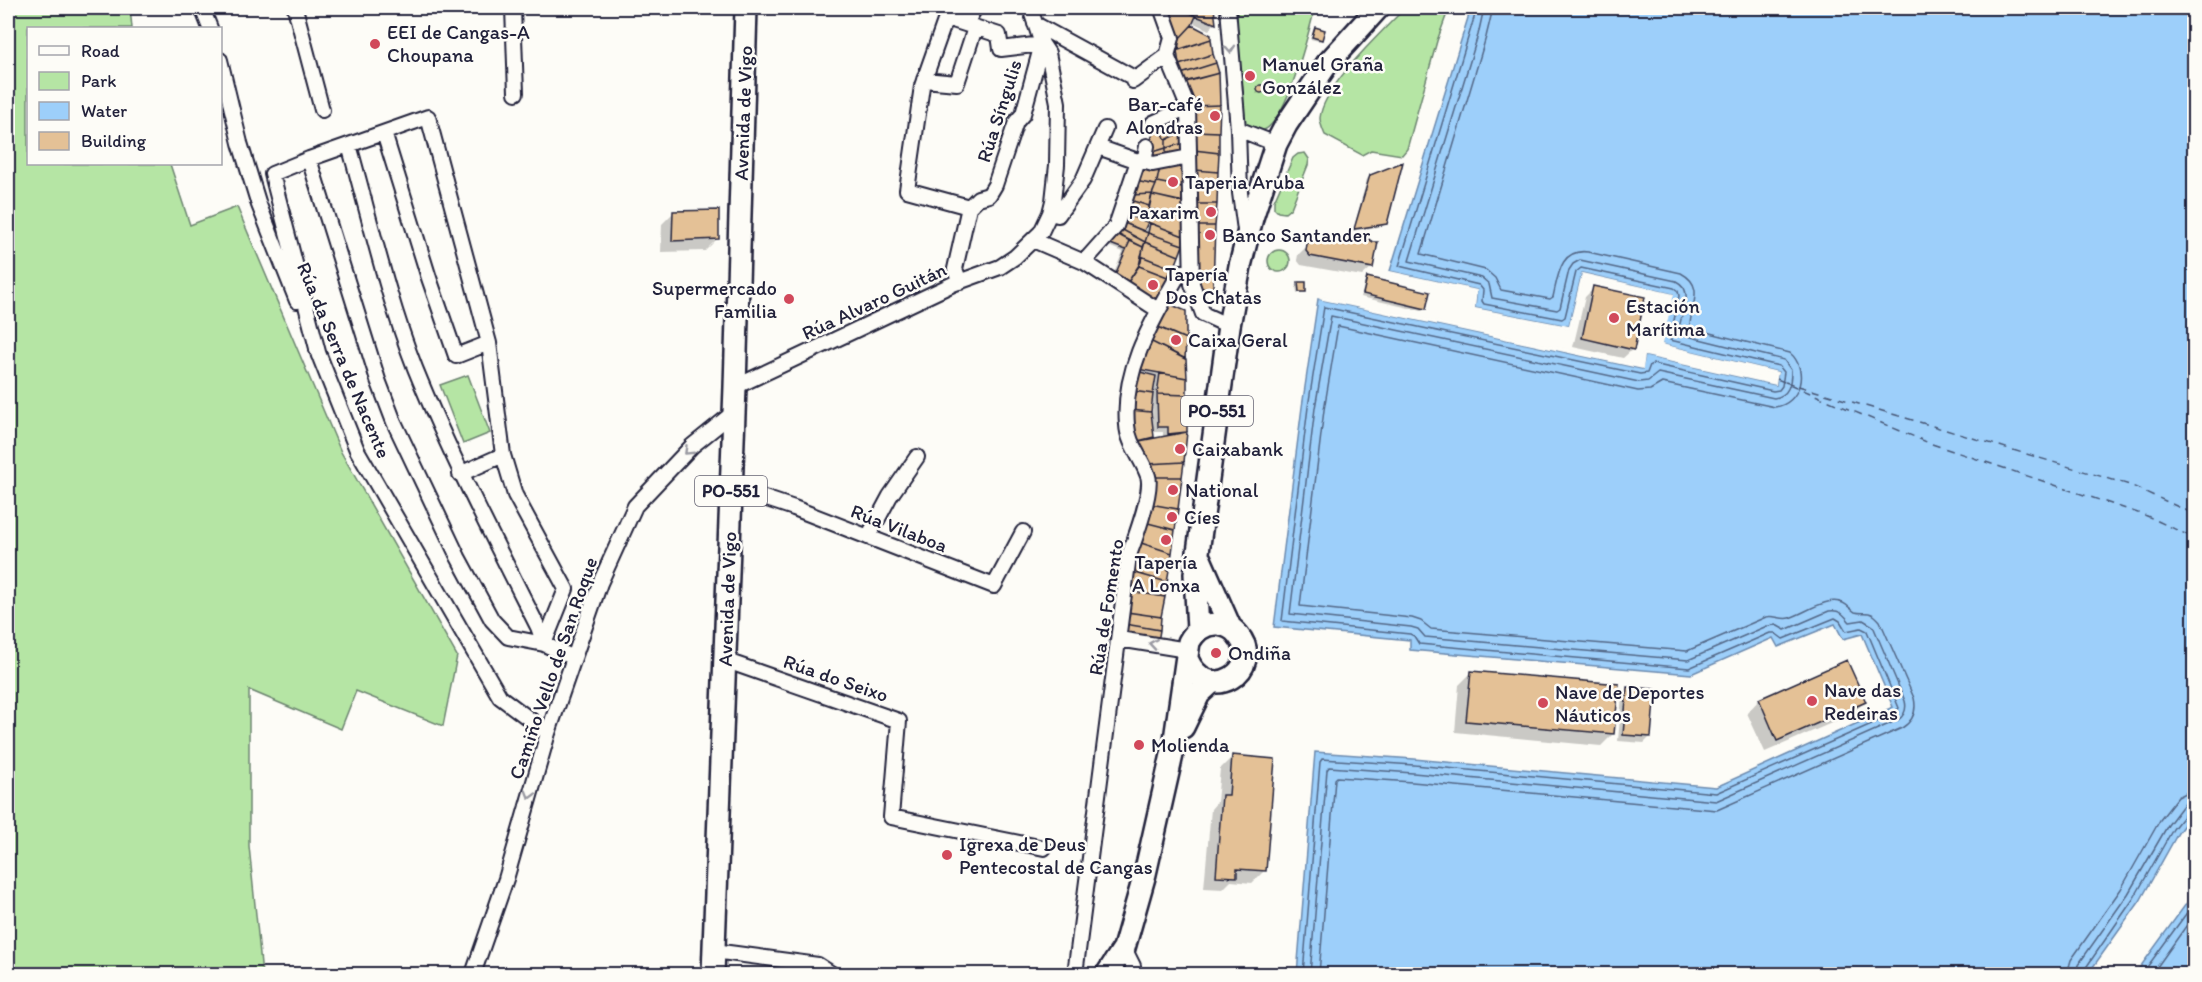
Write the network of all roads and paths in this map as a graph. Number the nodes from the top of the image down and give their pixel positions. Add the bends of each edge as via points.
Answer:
1 (202, 8) edge
2 (295, 8) edge
3 (513, 8) edge
4 (746, 8) edge
5 (975, 8) edge
6 (1030, 8) edge
7 (1228, 8) edge
8 (1378, 8) edge
9 (1162, 9) edge
10 (945, 13) edge
11 (1035, 24) junction
12 (968, 26) junction
13 (210, 27) edge
14 (1042, 44) junction
15 (1167, 56) junction
16 (222, 68) edge
17 (924, 80) junction
18 (516, 93) dead end
19 (1188, 107) junction
20 (322, 110) dead end
21 (1154, 123) dead end
22 (1105, 129) dead end
23 (1238, 129) junction
24 (384, 133) junction
25 (1276, 144) junction
26 (349, 145) junction
27 (1147, 146) dead end
28 (1098, 147) junction
29 (1190, 157) junction
30 (309, 159) junction
31 (1138, 160) junction
32 (969, 207) junction
33 (1050, 213) junction
34 (1246, 240) junction
35 (1030, 243) junction
36 (1084, 262) junction
37 (1191, 271) junction
38 (960, 282) junction
39 (1158, 310) junction
40 (1229, 326) junction
41 (489, 343) junction
42 (319, 356) junction
43 (735, 387) junction
44 (733, 413) junction
45 (503, 455) junction
46 (917, 457) dead end
47 (460, 474) junction
48 (731, 487) junction
49 (1023, 532) dead end
50 (868, 537) junction
51 (1199, 556) junction
52 (1230, 627) junction
53 (1198, 630) junction
54 (1119, 639) junction
55 (544, 644) junction
56 (1187, 655) junction
57 (574, 658) junction
58 (724, 660) junction
59 (1212, 682) junction
60 (548, 733) junction
61 (1174, 746) junction
62 (1044, 848) dead end
63 (1124, 948) junction
64 (714, 951) junction
65 (473, 975) edge
66 (713, 975) edge
67 (832, 975) edge
68 (1075, 975) edge
69 (1107, 975) edge
70 (1131, 975) edge

1 - 13 street
2 - 20 street
3 - 18 street
4 - 43 main road, Avenida de Vigo / PO-551
5 - 12 street
6 - 11 street
7 -> 23 street
8 - 25 main road, PO-551 via 1327,64
9 - 15 street via 1172,38
10 - 12 street
10 - 17 street
11 - 14 street
11 - 15 street via 1133,79
12 - 14 street via 999,35 1001,49
12 - 17 street via 957,83
14 - 32 street, Rúa Síngulis via 1023,114 1016,122 995,185 989,195 978,198
14 - 33 street via 1051,62 1058,103 1057,165
15 - 19 street
16 - 42 street, Rúa da Serra de Nacente via 259,205
17 - 32 street via 907,190
19 - 21 street
19 - 29 street
22 - 28 street
23 - 25 street
23 - 34 street
24 - 26 street
24 - 41 street via 456,356
24 - 41 street via 428,117
25 - 34 main road, PO-551
26 - 30 street
26 - 47 street via 415,366
27 - 31 street via 1145,158
28 - 31 street
28 - 33 street via 1067,204 1058,215
29 - 31 street via 1153,164
29 - 37 street
30 - 42 street via 272,174
30 - 55 street via 378,380 426,492 492,620 508,637
31 - 36 street via 1116,226
32 - 38 street via 955,269
33 - 35 street, Rúa Alvaro Guitán via 1041,232
34 - 40 main road, PO-551
35 - 36 street
35 - 38 street, Rúa Alvaro Guitán via 1000,267
36 - 39 street
37 - 39 street, Rúa de Fomento via 1180,272
37 - 40 street via 1203,315
38 - 43 street, Rúa Alvaro Guitán
39 - 54 street, Rúa de Fomento via 1130,374 1127,428 1149,478 1141,521 1129,555
40 - 51 main road, PO-551
41 - 45 street
42 - 60 street, Rúa da Serra de Nacente via 357,450 500,697
43 - 44 main road, Avenida de Vigo / PO-551
44 - 48 main road, Avenida de Vigo / PO-551
44 -> 57 street, Camiño Vello de San Roque via 692,446 635,506 600,583
45 - 47 street
45 - 55 street via 516,495 566,589
46 - 50 street
47 - 55 street
48 - 50 street, Rúa Vilaboa
48 - 58 main road, Avenida de Vigo / PO-551
49 - 50 street, Rúa Vilaboa via 994,586
51 - 52 main road
51 - 53 main road, PO-551 via 1195,574
52 - 53 main road via 1208,625
52 - 59 main road via 1242,640 1243,665 1226,681
53 - 56 main road via 1189,642
56 -> 54 street
54 - 68 street, Rúa de Fomento
55 - 57 street
56 - 59 main road via 1196,674
56 - 61 main road
57 - 60 street, Camiño Vello de San Roque
58 - 62 street, Rúa do Seixo via 899,721 891,817
58 - 64 main road, Avenida de Vigo / PO-551
59 - 61 main road via 1199,694
60 -> 65 street, Camiño Vello de San Roque via 506,879
61 - 63 main road
63 - 69 main road
63 - 70 street via 1133,966
64 - 66 main road, Avenida de Vigo / PO-551
64 - 67 street via 818,965

